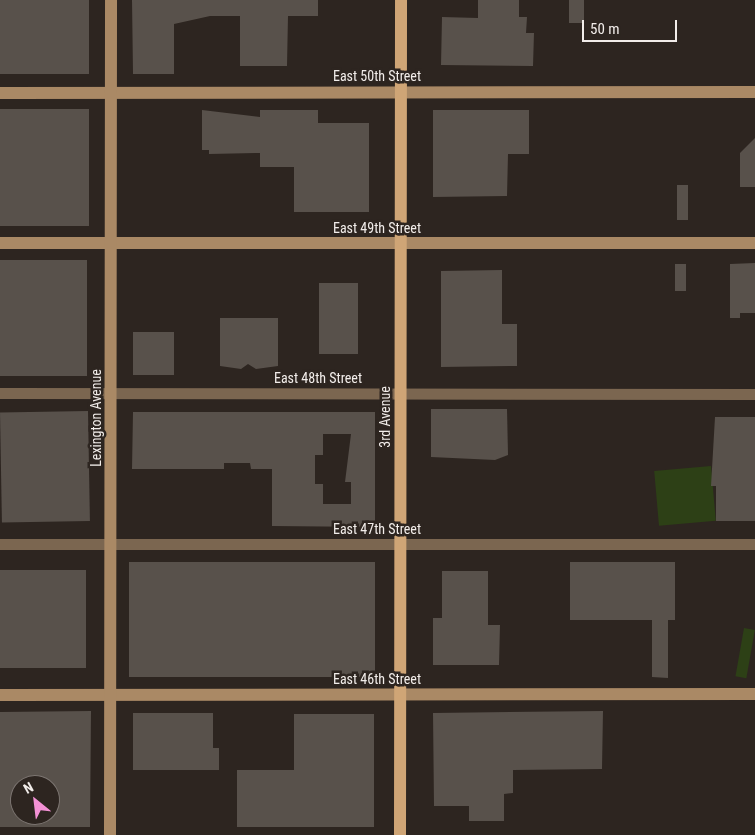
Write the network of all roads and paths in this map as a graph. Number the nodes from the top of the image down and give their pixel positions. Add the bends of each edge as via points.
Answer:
1 (111, 0) edge
2 (401, 0) edge
3 (401, 91) junction
4 (111, 92) junction
5 (755, 92) edge
6 (0, 93) edge
7 (0, 243) edge
8 (111, 243) junction
9 (401, 243) junction
10 (755, 243) edge
11 (111, 392) junction
12 (0, 393) edge
13 (400, 394) junction
14 (755, 394) edge
15 (0, 544) edge
16 (400, 544) junction
17 (755, 544) edge
18 (111, 546) junction
19 (400, 694) junction
20 (755, 694) edge
21 (0, 695) edge
22 (110, 695) junction
23 (110, 835) edge
24 (400, 835) edge

1 - 4 main road, Lexington Avenue
2 - 3 main road, 3rd Avenue
3 - 4 main road, East 50th Street
3 - 5 main road, East 50th Street
3 - 9 main road, 3rd Avenue
4 - 6 main road, East 50th Street
4 - 8 main road, Lexington Avenue
7 - 8 main road, East 49th Street
8 - 9 main road, East 49th Street
8 - 11 main road, Lexington Avenue
9 - 10 main road, East 49th Street
9 - 13 main road, 3rd Avenue
11 - 12 street, East 48th Street
11 - 13 street, East 48th Street
11 - 18 main road, Lexington Avenue
13 - 14 street, East 48th Street
13 - 16 main road, 3rd Avenue
15 - 18 street, East 47th Street
16 - 17 street, East 47th Street
16 - 18 street, East 47th Street
16 - 19 main road, 3rd Avenue
18 - 22 main road, Lexington Avenue
19 - 20 main road, East 46th Street
19 - 22 main road, East 46th Street
19 - 24 main road, 3rd Avenue
21 - 22 main road, East 46th Street
22 - 23 main road, Lexington Avenue

